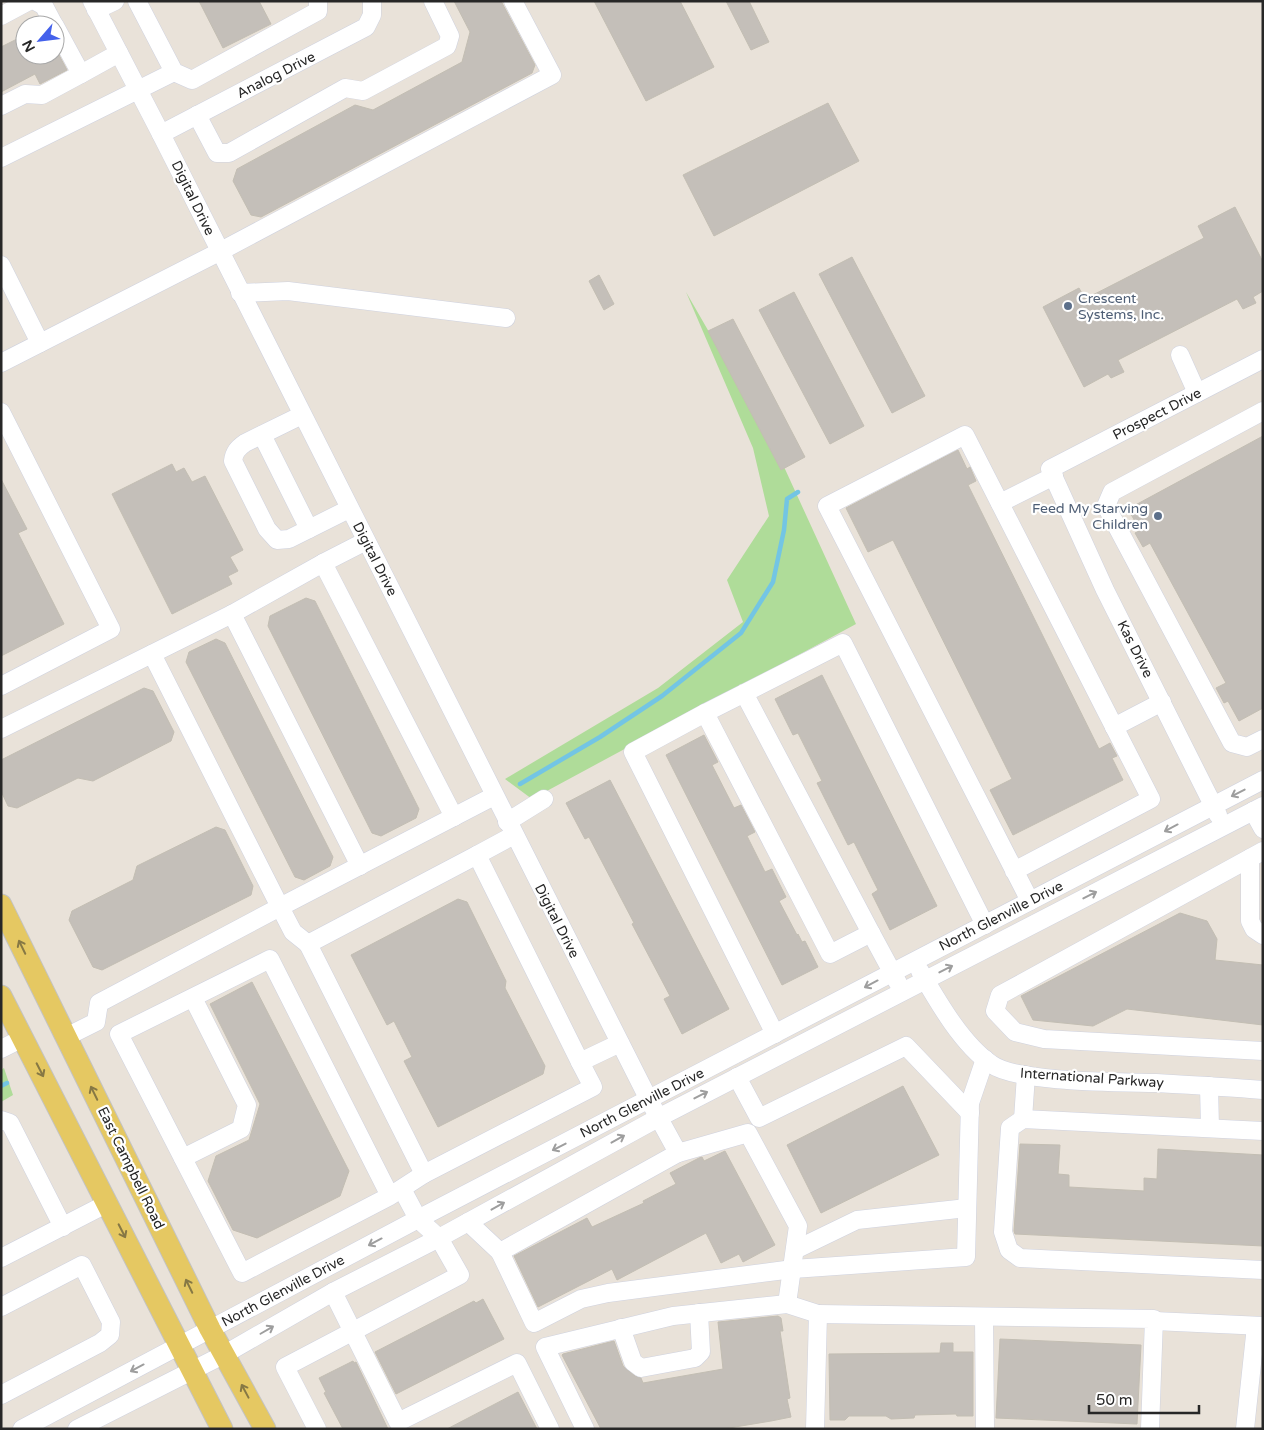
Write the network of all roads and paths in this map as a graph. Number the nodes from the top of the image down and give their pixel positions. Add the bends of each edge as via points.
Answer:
1 (30, 1) edge
2 (35, 1) edge
3 (115, 1) edge
4 (137, 1) edge
5 (318, 1) edge
6 (372, 1) edge
7 (433, 1) edge
8 (513, 1) edge
9 (94, 6) edge
10 (49, 15) edge
11 (1, 16) edge
12 (65, 44) edge
13 (119, 53) junction
14 (174, 72) junction
15 (81, 74) junction
16 (138, 89) junction
17 (1, 106) edge
18 (197, 115) junction
19 (161, 134) junction
20 (1, 158) edge
21 (219, 252) junction
22 (1, 265) edge
23 (240, 293) junction
24 (506, 318) dead end
25 (40, 343) junction
26 (1180, 355) dead end
27 (1263, 359) edge
28 (1, 363) edge
29 (1197, 393) junction
30 (1263, 411) edge
31 (1, 412) edge
32 (302, 415) junction
33 (262, 435) junction
34 (1052, 472) junction
35 (1000, 503) junction
36 (349, 509) junction
37 (309, 529) junction
38 (366, 541) junction
39 (323, 563) junction
40 (232, 614) junction
41 (152, 654) junction
42 (1, 686) edge
43 (744, 693) junction
44 (1162, 702) junction
45 (705, 713) junction
46 (1114, 727) junction
47 (1, 729) edge
48 (1263, 739) edge
49 (1263, 780) edge
50 (494, 796) junction
51 (544, 799) dead end
52 (1214, 806) junction
53 (1258, 809) edge
54 (454, 817) junction
55 (1223, 827) junction
56 (511, 828) junction
57 (1263, 829) edge
58 (1256, 854) edge
59 (476, 855) junction
60 (360, 866) junction
61 (1014, 871) junction
62 (1030, 901) junction
63 (1, 906) edge
64 (280, 907) junction
65 (985, 925) junction
66 (871, 933) junction
67 (1263, 935) edge
68 (308, 944) junction
69 (914, 962) junction
70 (892, 973) junction
71 (925, 980) junction
72 (903, 992) junction
73 (1, 996) edge
74 (193, 998) junction
75 (96, 1022) junction
76 (119, 1034) junction
77 (775, 1034) junction
78 (66, 1037) junction
79 (23, 1038) junction
80 (620, 1043) junction
81 (1, 1049) edge
82 (1263, 1051) edge
83 (985, 1059) junction
84 (580, 1062) junction
85 (1026, 1075) junction
86 (737, 1077) junction
87 (1209, 1086) junction
88 (1263, 1090) edge
89 (648, 1100) junction
90 (970, 1113) junction
91 (658, 1118) junction
92 (758, 1118) junction
93 (1023, 1119) junction
94 (1, 1120) edge
95 (1210, 1128) junction
96 (1263, 1131) edge
97 (748, 1134) junction
98 (678, 1153) junction
99 (183, 1158) junction
100 (424, 1174) junction
101 (396, 1193) junction
102 (108, 1203) junction
103 (967, 1208) junction
104 (418, 1219) junction
105 (468, 1222) junction
106 (63, 1227) junction
107 (439, 1238) junction
108 (795, 1250) junction
109 (500, 1252) junction
110 (1, 1258) edge
111 (792, 1269) junction
112 (1263, 1270) edge
113 (333, 1292) junction
114 (787, 1304) junction
115 (1, 1307) edge
116 (699, 1313) junction
117 (818, 1314) junction
118 (984, 1317) junction
119 (1154, 1321) junction
120 (1259, 1326) edge
121 (621, 1328) junction
122 (210, 1330) junction
123 (352, 1331) junction
124 (180, 1345) junction
125 (225, 1354) junction
126 (192, 1371) junction
127 (1, 1394) edge
128 (102, 1423) edge
129 (400, 1426) edge
130 (22, 1429) edge
131 (77, 1429) edge
132 (222, 1429) edge
133 (265, 1429) edge
134 (317, 1429) edge
135 (550, 1429) edge
136 (585, 1429) edge
137 (815, 1429) edge
138 (986, 1429) edge
139 (1150, 1429) edge
140 (1245, 1429) edge

1 - 11 street
2 - 10 street via 44,6
3 - 9 street
4 - 14 street
5 - 14 street via 318,11 192,80
6 - 18 street, Analog Drive via 372,15 366,27
7 - 18 street via 450,36 447,46 363,91 345,88 229,153 217,153
8 - 21 street via 552,75
9 - 13 street, Digital Drive
12 - 15 street
13 - 15 street
13 - 16 street, Digital Drive
14 - 16 street
15 - 17 street via 42,95 25,94
16 - 19 street, Digital Drive
16 - 20 street
18 - 19 street, Analog Drive
19 - 21 street, Digital Drive
21 - 23 street, Digital Drive
21 - 25 street
22 - 25 street
23 - 24 street via 288,291
23 - 32 street, Digital Drive
25 - 28 street
26 - 29 street
27 - 29 street, Prospect Drive
29 - 34 street, Prospect Drive
30 - 48 street via 1112,492 1106,506 1232,743 1247,747
31 - 42 street via 111,630
32 - 33 street
32 - 36 street, Digital Drive
33 - 37 street
33 - 37 street via 237,449 232,461 267,529 277,540
34 - 35 street, Prospect Drive
34 - 44 street, Kas Drive via 1105,590
35 - 46 street
35 - 61 street via 965,435 827,506
36 - 37 street
36 - 38 street, Digital Drive
38 - 39 street
38 - 50 street, Digital Drive
39 - 40 street
39 - 54 street
40 - 41 street
40 - 60 street
41 - 47 street
41 - 64 street
43 - 45 street
43 - 65 street via 843,642
43 - 66 street
44 - 46 street
44 - 52 street, Kas Drive
45 - 66 street via 830,954
45 - 77 street via 632,752
46 - 61 street via 1151,799
49 -> 52 street, North Glenville Drive
50 - 54 street
50 - 56 street, Digital Drive
51 - 56 street
52 - 55 street, Kas Drive
52 -> 62 street, North Glenville Drive
53 - 55 street, North Glenville Drive
53 - 57 street
54 - 60 street
71 -> 55 street, North Glenville Drive
56 - 59 street
56 - 80 street, Digital Drive
58 - 67 street via 1250,921 1254,929
58 - 82 street via 1000,995 995,1011 1015,1032 1044,1039
59 - 68 street
59 - 84 street
60 - 64 street
61 - 62 street
62 - 65 street, North Glenville Drive
78 -> 63 main road, East Campbell Road
64 - 68 street via 293,932
64 - 75 street via 99,1003
65 - 69 street, North Glenville Drive
66 - 70 street
68 - 100 street
69 - 70 street, North Glenville Drive
69 - 71 street, International Parkway
70 - 72 street
70 -> 77 street, North Glenville Drive
71 - 72 street, North Glenville Drive
71 - 83 street, International Parkway via 969,1043
72 - 86 street, North Glenville Drive
73 - 79 main road
74 - 76 street
74 - 99 street via 247,1105 241,1129
74 - 101 street via 270,959
75 - 76 street
75 - 78 street
76 - 99 street
77 - 89 street, North Glenville Drive
122 -> 78 main road, East Campbell Road
79 - 81 street
79 -> 102 main road
80 - 84 street
80 - 89 street, Digital Drive
83 - 85 street, International Parkway via 992,1065
83 - 90 street via 970,1103
84 - 100 street via 593,1087
85 - 87 street, International Parkway
85 - 93 street
91 -> 86 street, North Glenville Drive
86 - 92 street
87 - 88 street, International Parkway
87 - 95 street
89 - 91 street, Digital Drive
89 -> 104 street, North Glenville Drive
90 - 92 street via 906,1046
90 - 103 street
91 - 98 street, Digital Drive
105 -> 91 street, North Glenville Drive
92 - 97 street
93 - 95 street
93 - 112 street via 1010,1128 1003,1232 1009,1250 1020,1258
94 - 106 street via 10,1123
95 - 96 street
97 - 98 street
97 - 108 street via 798,1226
98 - 109 street
99 - 101 street via 242,1273
100 - 101 street
101 - 104 street
102 - 106 street
102 -> 124 main road
103 - 108 street via 857,1220
103 - 111 street via 966,1257
104 - 107 street
104 -> 122 street, North Glenville Drive
105 - 107 street, North Glenville Drive
105 - 109 street
106 - 110 street
107 - 113 street, North Glenville Drive
107 - 123 street via 460,1275
108 - 111 street
109 - 111 street via 534,1323 580,1299 608,1293
111 - 114 street
113 - 123 street
125 -> 113 street, North Glenville Drive
114 - 116 street
114 - 117 street
115 - 127 street via 82,1265 111,1322 110,1336 100,1343
116 - 121 street
116 - 121 street via 701,1352 695,1358 641,1368 633,1362
117 - 118 street
117 - 137 street
118 - 119 street
118 - 138 street
119 - 120 street
119 - 139 street
120 - 140 street
121 - 136 street via 545,1347
122 - 124 street, North Glenville Drive
122 - 125 main road, East Campbell Road
123 - 129 street
123 - 134 street via 285,1367
124 - 126 main road
124 -> 130 street, North Glenville Drive
125 - 126 street, North Glenville Drive
133 -> 125 main road, East Campbell Road
126 - 128 street, North Glenville Drive
126 - 132 main road
128 - 131 street, North Glenville Drive
129 - 135 street via 517,1363

